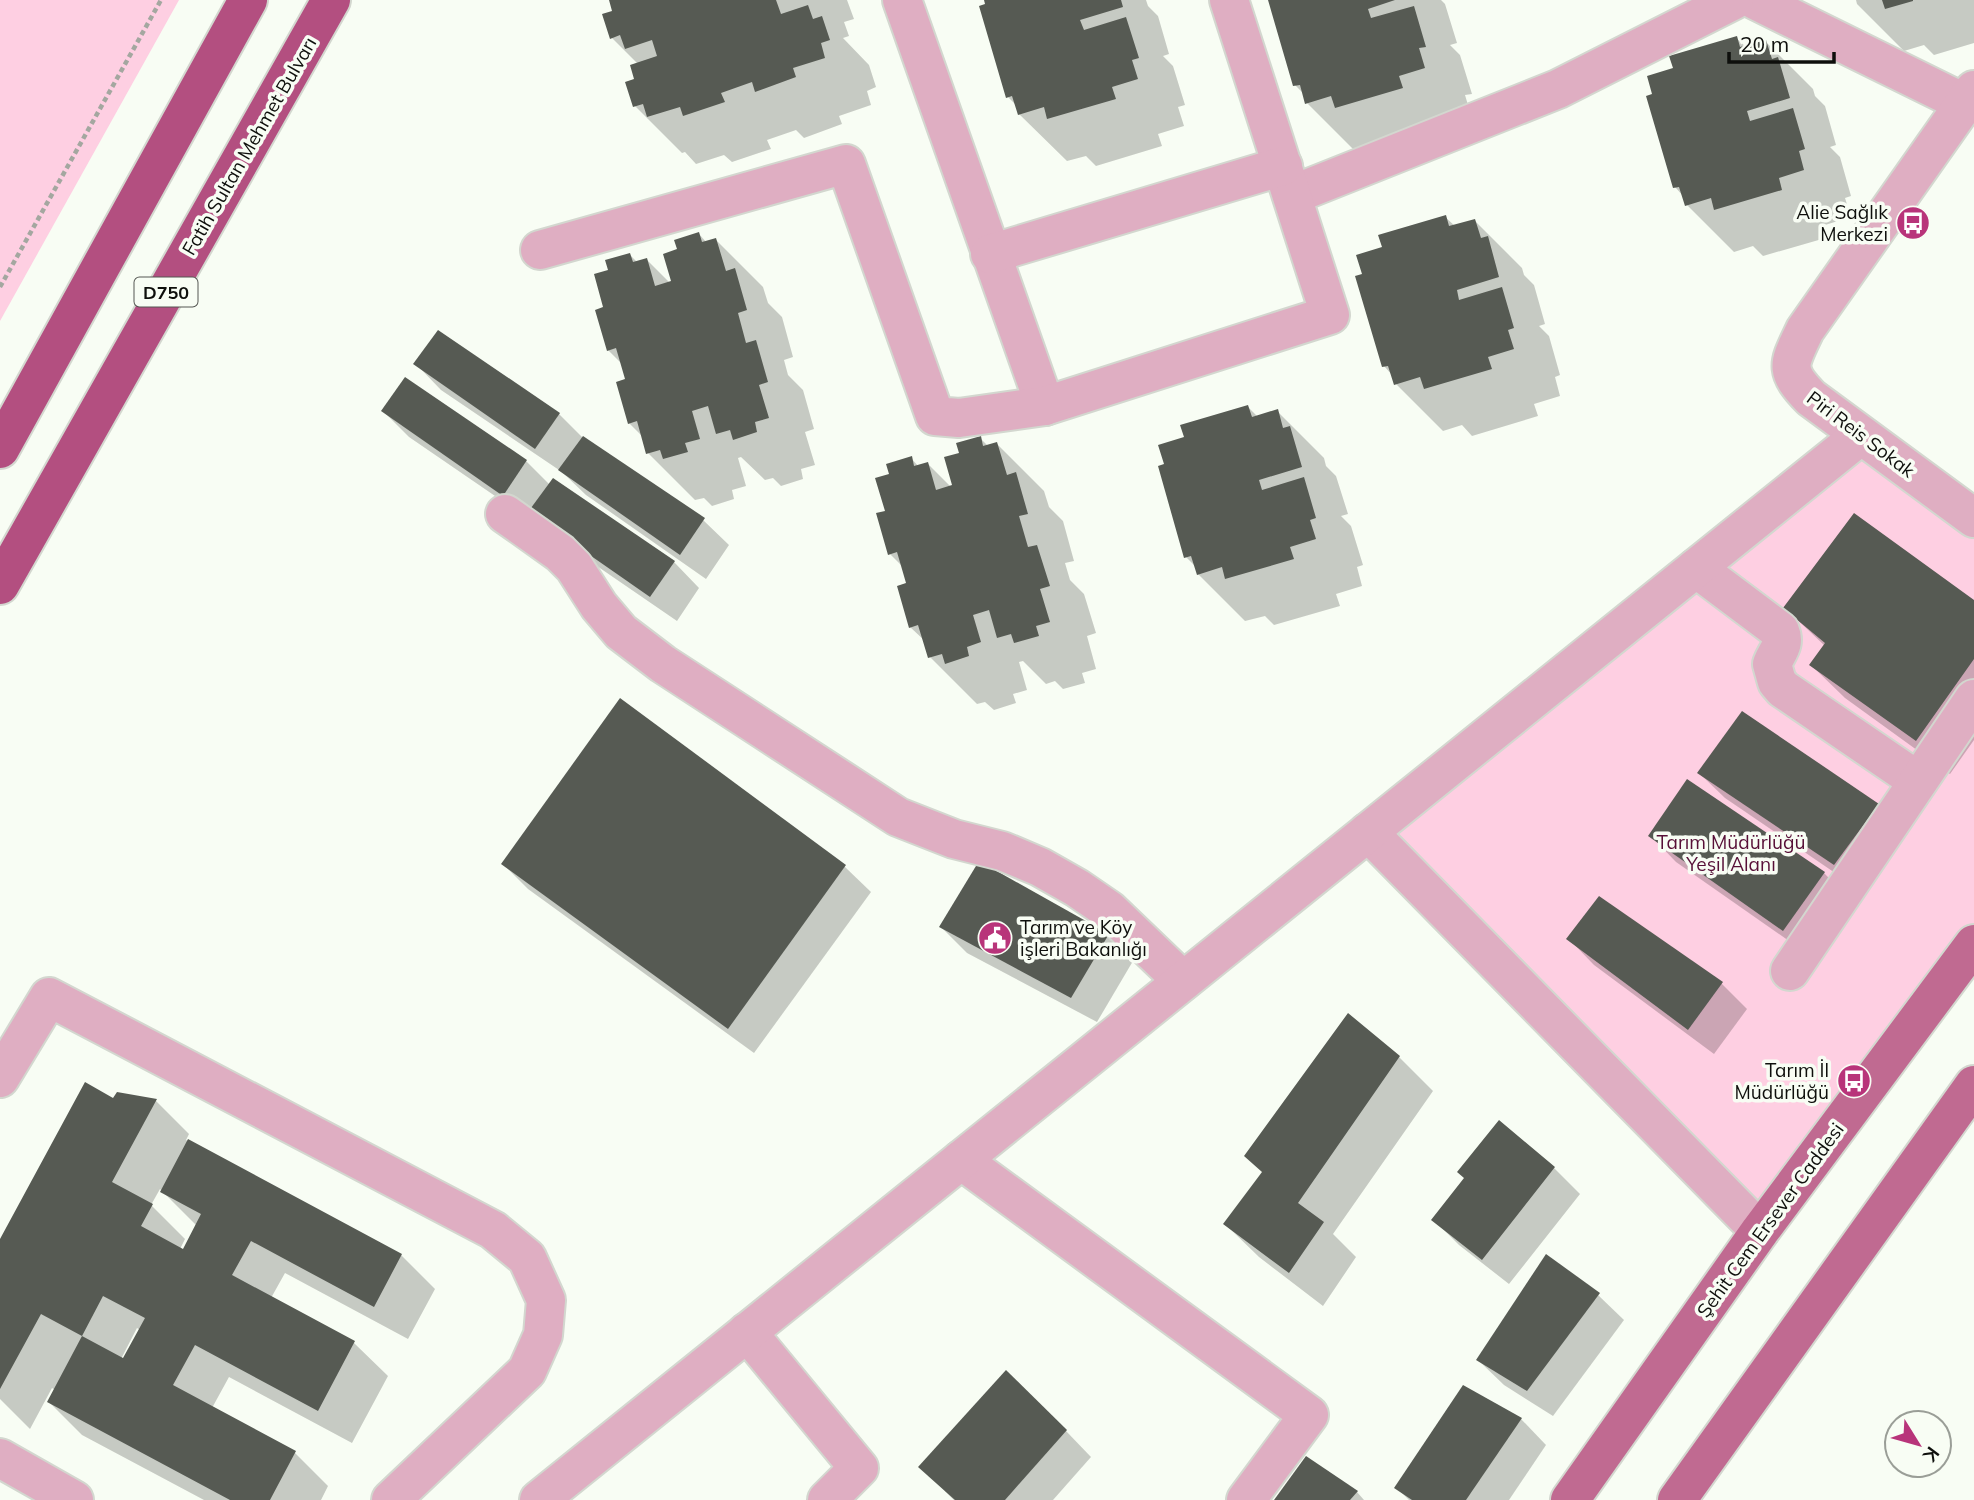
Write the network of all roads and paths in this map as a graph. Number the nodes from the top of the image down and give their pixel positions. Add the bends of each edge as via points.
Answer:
1 (161, 0) edge
2 (248, 0) edge
3 (331, 0) edge
4 (902, 0) edge
5 (1229, 0) edge
6 (1734, 0) edge
7 (1755, 0) edge
8 (1969, 96) edge
9 (1288, 180) junction
10 (540, 250) dead end
11 (990, 254) junction
12 (0, 287) edge
13 (1045, 406) junction
14 (1860, 436) junction
15 (0, 449) edge
16 (505, 514) dead end
17 (1974, 518) edge
18 (1696, 568) junction
19 (0, 585) edge
20 (1974, 699) edge
21 (1919, 781) junction
22 (1368, 832) junction
23 (1974, 944) edge
24 (1790, 971) dead end
25 (1183, 981) junction
26 (0, 1078) edge
27 (1974, 1085) edge
28 (961, 1160) junction
29 (1760, 1231) junction
30 (747, 1332) junction
31 (0, 1458) edge
32 (74, 1500) edge
33 (391, 1500) edge
34 (539, 1500) edge
35 (827, 1500) edge
36 (1246, 1500) edge
37 (1570, 1500) edge
38 (1678, 1500) edge

1 - 12 path
2 - 15 highway
3 - 19 highway, Fatih Sultan Mehmet Bulvarı / D750
4 - 11 street
5 - 9 street
6 - 9 street via 1558,89
7 - 8 street
8 - 14 street, Piri Reis Sokak via 1805,330 1790,367 1795,381 1811,398
9 - 11 street
9 - 13 street via 1330,315
10 - 13 street via 846,164 935,416 959,418
11 - 13 street
14 - 17 street, Piri Reis Sokak
14 - 18 street
16 - 25 street via 560,553 621,632 663,664 898,817 954,839 1002,851 1077,888 1109,911
18 - 21 street via 1780,631 1782,647 1772,664 1783,689
18 - 22 street
20 - 21 street
21 - 24 street
22 - 25 street
22 - 29 street
23 - 29 main road, Şehit Cem Ersever Caddesi
25 - 28 street
26 - 33 street via 49,997 493,1230 527,1258 546,1300 543,1335 527,1371
27 - 38 main road
28 - 30 street
28 - 36 street via 1309,1415
29 - 37 main road, Şehit Cem Ersever Caddesi
30 - 34 street
30 - 35 street via 859,1468
31 - 32 street

